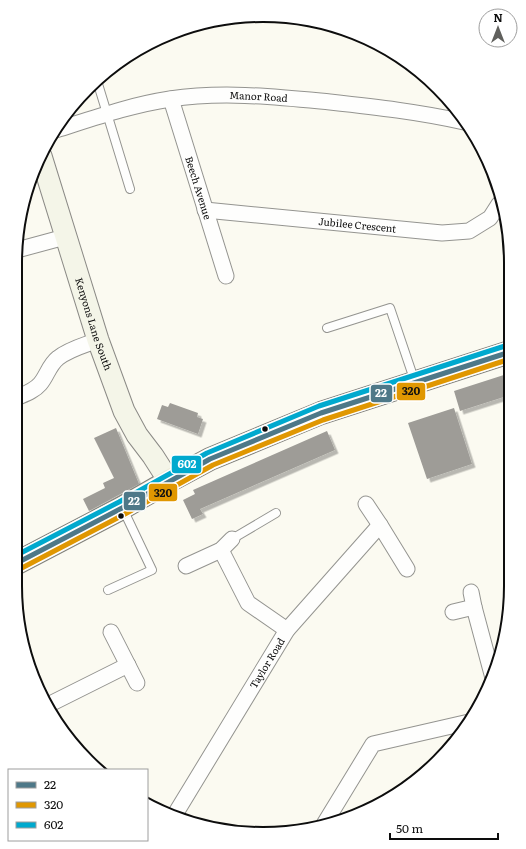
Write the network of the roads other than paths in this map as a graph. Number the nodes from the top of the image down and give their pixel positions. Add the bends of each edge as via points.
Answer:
1 (99, 87) edge
2 (171, 99) junction
3 (107, 114) junction
4 (457, 121) edge
5 (64, 127) edge
6 (43, 164) edge
7 (130, 189) dead end
8 (497, 207) edge
9 (205, 210) junction
10 (65, 237) junction
11 (23, 248) edge
12 (226, 276) dead end
13 (327, 328) dead end
14 (98, 340) junction
15 (504, 354) edge
16 (415, 382) junction
17 (22, 395) edge
18 (169, 481) junction
19 (366, 504) dead end
20 (122, 508) junction
21 (276, 513) dead end
22 (380, 525) junction
23 (232, 539) joint
24 (221, 550) junction
25 (22, 560) edge
26 (186, 566) dead end
27 (407, 569) dead end
28 (108, 590) dead end
29 (471, 592) dead end
30 (474, 607) junction
31 (453, 612) dead end
32 (287, 630) junction
33 (111, 632) dead end
34 (128, 665) junction
35 (490, 666) edge
36 (137, 683) dead end
37 (52, 703) edge
38 (460, 724) edge
39 (177, 811) edge
40 (328, 818) edge

1 - 3 lane
2 - 3 street, Manor Road via 145,103
2 - 4 street, Manor Road via 226,95 302,99 405,111
2 - 9 street, Beech Avenue
3 - 5 street, Manor Road
3 - 7 lane
6 - 10 street, Kenyons Lane South
8 - 9 street, Jubilee Crescent via 490,218 469,231 442,233
9 - 12 street, Beech Avenue
10 - 11 street
10 - 14 street, Kenyons Lane South
13 - 16 lane via 390,308
14 - 17 street via 58,358 52,363 37,388
14 - 18 street, Kenyons Lane South via 130,424
15 - 16 main road
16 - 18 main road via 321,413 210,459
18 - 20 main road
19 - 22 street
20 - 25 main road
20 - 28 lane via 152,570
21 - 23 lane
22 - 27 street
22 - 32 street, Taylor Road
23 - 24 street
24 - 26 street
24 - 32 street via 248,602
29 - 30 street
30 - 31 street
30 - 35 street
32 - 39 street, Taylor Road
33 - 34 street
34 - 36 street
34 - 37 street
38 - 40 street via 374,744

